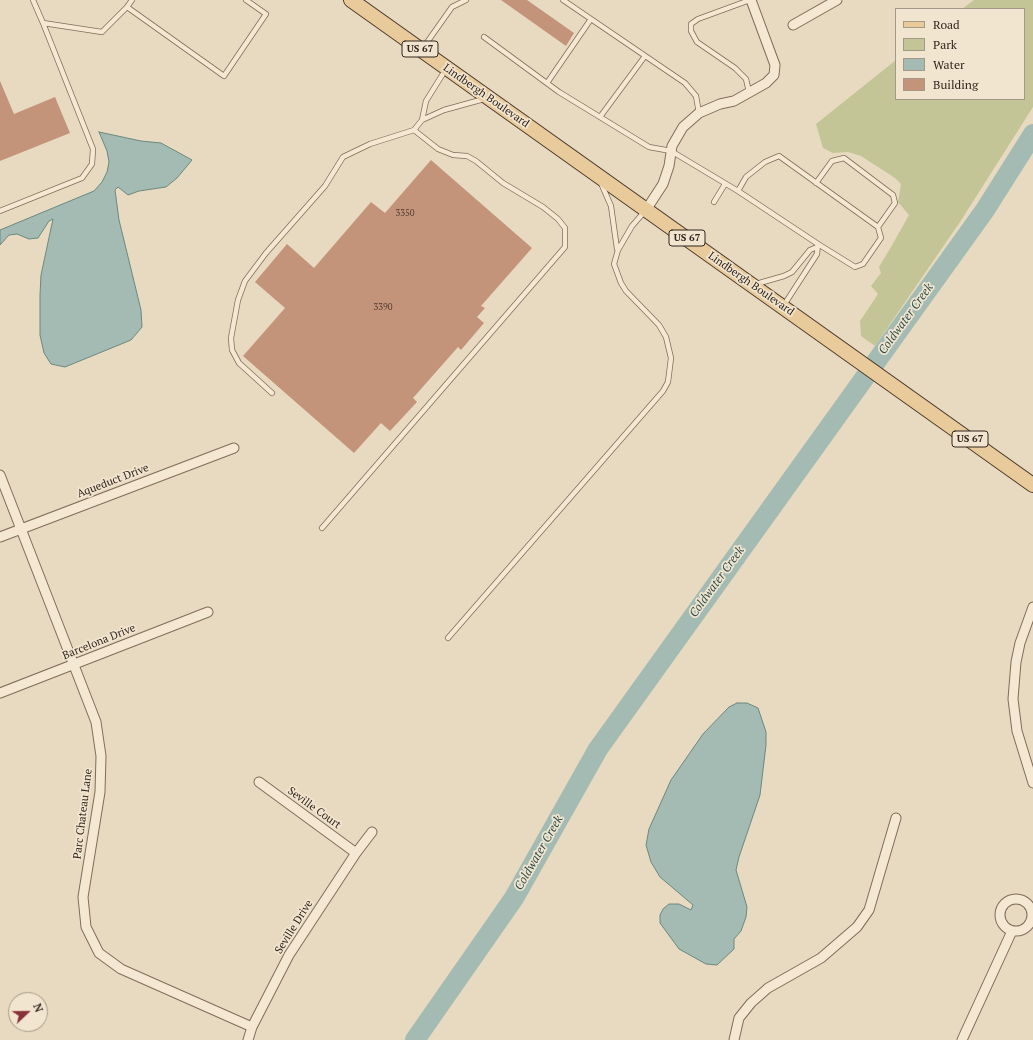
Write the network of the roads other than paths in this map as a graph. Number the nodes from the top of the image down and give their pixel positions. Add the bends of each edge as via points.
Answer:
1 (33, 0) edge
2 (132, 0) edge
3 (246, 0) edge
4 (350, 0) edge
5 (466, 0) edge
6 (563, 0) edge
7 (750, 0) edge
8 (837, 0) edge
9 (127, 7) junction
10 (591, 19) junction
11 (43, 23) junction
12 (792, 25) dead end
13 (484, 37) dead end
14 (421, 50) junction
15 (645, 56) junction
16 (446, 68) junction
17 (547, 83) junction
18 (749, 92) junction
19 (489, 98) junction
20 (699, 113) junction
21 (600, 117) junction
22 (422, 120) junction
23 (414, 130) junction
24 (672, 151) junction
25 (598, 176) junction
26 (816, 183) junction
27 (725, 184) junction
28 (738, 191) junction
29 (714, 202) dead end
30 (646, 210) junction
31 (0, 211) edge
32 (878, 227) junction
33 (818, 246) junction
34 (618, 250) junction
35 (752, 285) junction
36 (783, 307) junction
37 (272, 393) dead end
38 (234, 448) dead end
39 (0, 475) edge
40 (1033, 485) edge
41 (322, 528) dead end
42 (21, 529) junction
43 (0, 537) edge
44 (1033, 607) edge
45 (208, 612) dead end
46 (448, 638) dead end
47 (74, 665) junction
48 (0, 693) edge
49 (259, 782) dead end
50 (1033, 783) edge
51 (896, 818) dead end
52 (372, 832) dead end
53 (356, 853) junction
54 (1031, 905) edge
55 (1032, 920) edge
56 (1012, 931) junction
57 (252, 1026) junction
58 (248, 1040) edge
59 (734, 1040) edge
60 (962, 1040) edge

1 - 11 lane
2 - 9 lane
3 - 9 lane via 266,14 224,76
4 - 14 main road, Lindbergh Boulevard / US 67
5 - 14 lane via 452,7
6 - 10 lane
7 - 18 street via 775,65 774,75 766,83
7 - 18 lane via 691,24 691,31 697,42 735,68 746,79
8 - 12 street
9 - 11 lane via 102,32
10 - 15 lane
10 - 17 lane
11 - 31 lane via 94,149 92,164 82,178
13 - 17 lane
14 - 16 main road, Lindbergh Boulevard / US 67
15 - 20 lane via 684,83 696,96
15 - 21 lane
16 - 19 main road, Lindbergh Boulevard / US 67
16 - 22 lane via 426,101
17 - 21 lane
18 - 20 street via 734,101
19 - 22 lane via 444,110
19 - 25 main road, Lindbergh Boulevard / US 67
20 - 24 street via 683,127 672,146
21 - 24 lane via 649,147
22 - 23 lane
23 - 37 lane via 370,144 343,157 325,186 245,281 238,300 231,338 232,350 239,363
23 - 41 lane via 438,149 453,155 467,156 503,183 558,218 565,228 566,246
24 - 27 lane
24 - 30 street via 663,184
25 - 30 main road, Lindbergh Boulevard / US 67
25 - 34 lane via 610,206
26 - 28 lane via 779,156 765,162 746,177
26 - 32 lane
26 - 32 lane via 832,160 844,158 893,195 895,203
27 - 28 lane
27 - 29 lane
28 - 33 lane
30 - 34 lane via 632,226
30 - 35 main road, Lindbergh Boulevard / US 67
32 - 33 lane via 881,238 863,264 855,267
33 - 35 lane via 810,250 792,272
33 - 36 lane via 817,254
34 - 46 lane via 614,264 621,283 659,325 666,337 671,358 668,382 663,391
35 - 36 main road, Lindbergh Boulevard / US 67
36 - 40 main road, Lindbergh Boulevard / US 67
38 - 42 street, Aqueduct Drive
39 - 42 street, Parc Chateau Lane
42 - 43 street, Aqueduct Drive
42 - 47 street, Parc Chateau Lane
44 - 50 street via 1020,643 1013,699 1017,731
45 - 47 street, Barcelona Drive
47 - 48 street, Barcelona Drive
47 - 57 street, Parc Chateau Lane via 96,722 101,756 100,792 83,897 86,927 99,953 121,969
49 - 53 street, Seville Court
51 - 59 street via 869,910 857,927 821,958 768,988 757,998 739,1018
52 - 53 street, Seville Drive
53 - 57 street, Seville Drive via 289,955
54 - 55 street
54 - 56 street via 1020,900 1008,901 1003,906 1000,918 1002,924
55 - 56 street via 1024,929
56 - 60 street
57 - 58 street, Seville Drive

